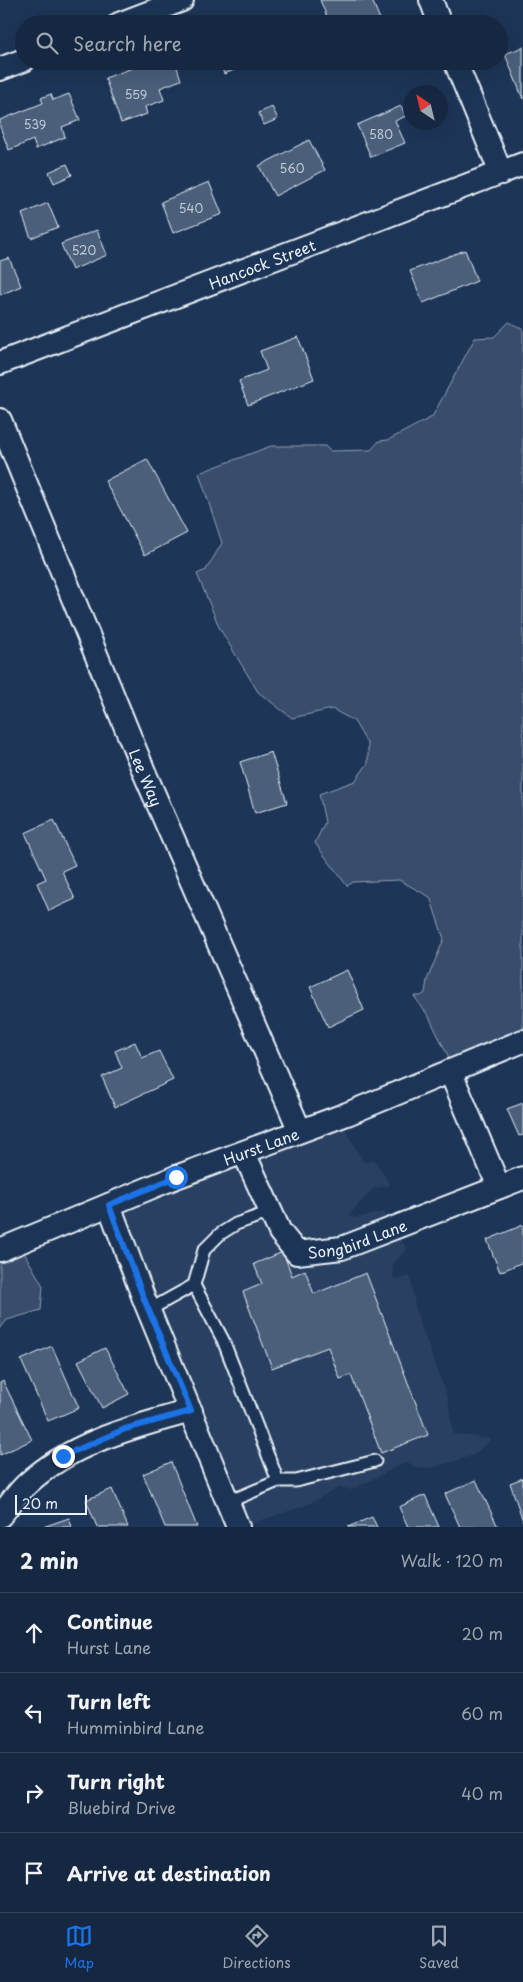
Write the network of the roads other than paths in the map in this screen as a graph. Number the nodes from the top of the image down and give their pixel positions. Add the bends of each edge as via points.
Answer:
1 (182, 0) edge
2 (431, 0) edge
3 (143, 15) edge
4 (437, 15) edge
5 (15, 63) edge
6 (0, 69) edge
7 (460, 70) edge
8 (523, 164) edge
9 (501, 173) junction
10 (0, 363) edge
11 (0, 420) edge
12 (523, 1041) edge
13 (450, 1071) junction
14 (300, 1131) junction
15 (244, 1153) junction
16 (523, 1178) edge
17 (500, 1187) junction
18 (109, 1205) junction
19 (270, 1212) junction
20 (0, 1250) edge
21 (194, 1285) junction
22 (149, 1310) junction
23 (191, 1411) junction
24 (375, 1461) dead end
25 (278, 1480) junction
26 (228, 1502) junction
27 (0, 1516) edge
28 (238, 1527) edge

1 - 3 street
2 - 4 street
5 - 6 street
7 - 9 street
8 - 9 street, Hancock Street
9 - 10 street, Hancock Street
11 - 14 street, Lee Way via 145,774
12 - 13 street, Hurst Lane
13 - 14 street, Hurst Lane
13 - 17 street
14 - 15 street, Hurst Lane
15 - 18 street, Hurst Lane
15 - 19 street, Songbird Lane
16 - 17 street, Songbird Lane
17 - 19 street, Songbird Lane via 342,1248 297,1254
18 - 20 street, Hurst Lane
18 - 22 street
19 - 21 lane via 236,1224 220,1234 204,1250
21 - 22 lane
21 - 25 lane via 223,1340
22 - 23 street
23 - 26 street
23 - 27 street via 125,1429 63,1456 27,1484
24 - 25 lane via 296,1481
25 - 26 lane
26 - 28 street

